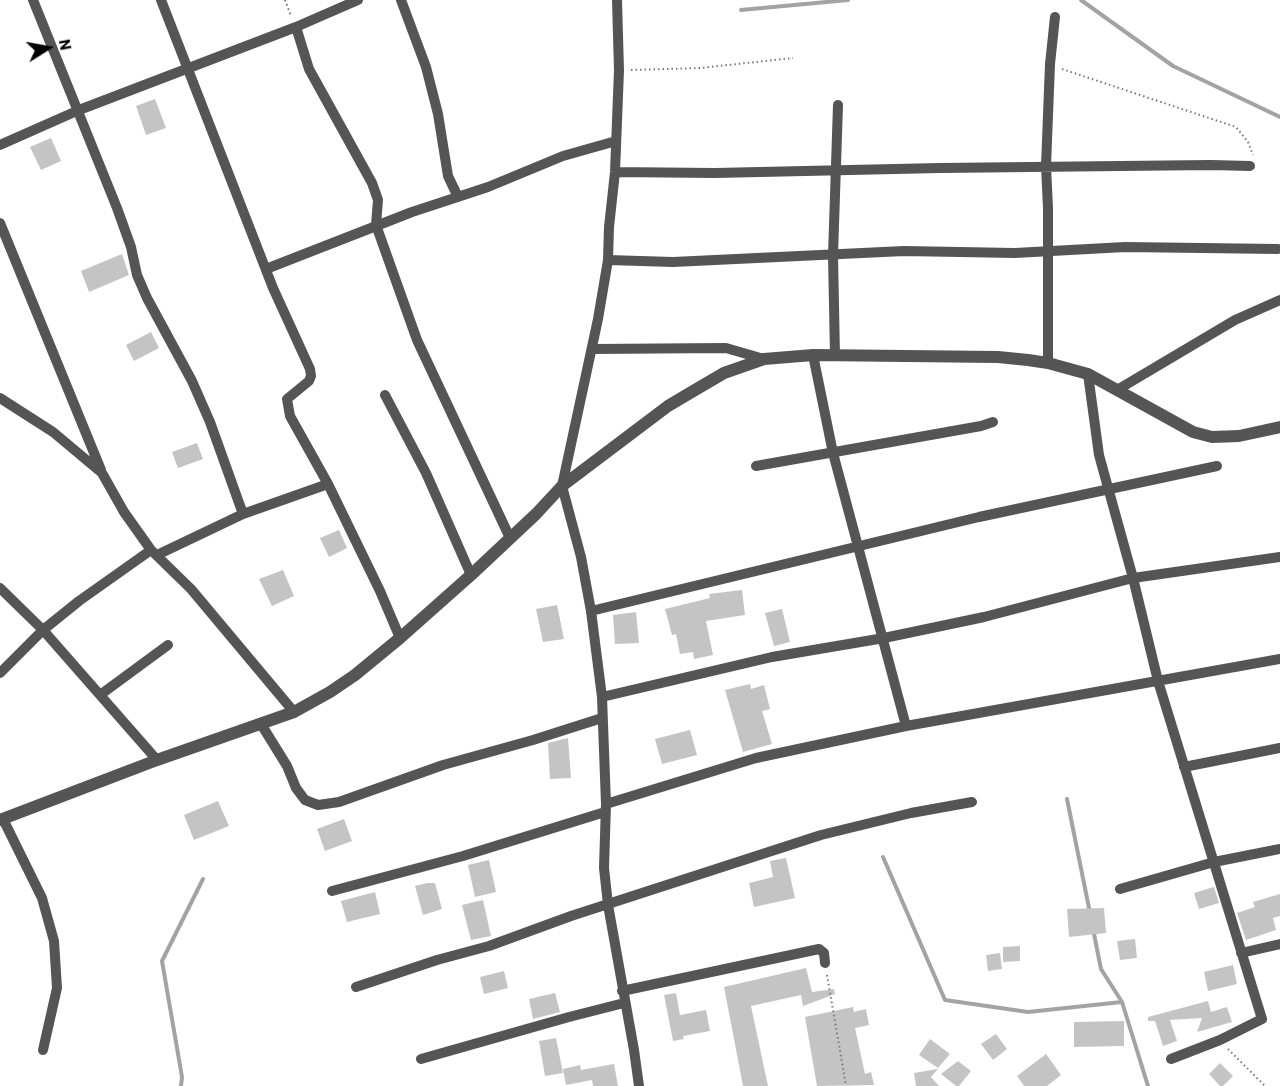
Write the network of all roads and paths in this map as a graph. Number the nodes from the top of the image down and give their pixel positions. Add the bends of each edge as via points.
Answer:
1 (33, 0) edge
2 (161, 0) edge
3 (285, 0) edge
4 (358, 0) edge
5 (401, 0) edge
6 (616, 0) edge
7 (1055, 17) dead end
8 (296, 27) junction
9 (793, 58) dead end
10 (1050, 64) junction
11 (189, 68) junction
12 (619, 70) junction
13 (838, 105) dead end
14 (79, 110) junction
15 (616, 141) junction
16 (0, 145) edge
17 (1046, 166) junction
18 (1250, 166) joint
19 (838, 170) junction
20 (615, 172) junction
21 (458, 197) junction
22 (0, 223) edge
23 (375, 225) junction
24 (1278, 249) dead end
25 (1048, 251) junction
26 (834, 255) junction
27 (608, 260) junction
28 (266, 269) junction
29 (1280, 300) edge
30 (592, 349) junction
31 (813, 355) junction
32 (835, 356) junction
33 (764, 359) junction
34 (1048, 363) junction
35 (1088, 374) junction
36 (1117, 390) junction
37 (385, 395) dead end
38 (0, 398) edge
39 (993, 422) dead end
40 (1280, 427) edge
41 (833, 453) junction
42 (756, 466) dead end
43 (1217, 466) dead end
44 (102, 473) junction
45 (328, 484) junction
46 (562, 486) junction
47 (1107, 490) junction
48 (243, 514) junction
49 (510, 538) junction
50 (858, 545) junction
51 (154, 553) junction
52 (1280, 557) edge
53 (471, 575) junction
54 (1133, 578) junction
55 (0, 588) edge
56 (591, 611) junction
57 (43, 630) junction
58 (400, 638) junction
59 (884, 638) junction
60 (168, 645) dead end
61 (1280, 659) edge
62 (0, 673) edge
63 (1158, 681) junction
64 (100, 695) junction
65 (602, 697) junction
66 (294, 712) junction
67 (602, 718) junction
68 (261, 724) junction
69 (906, 726) junction
70 (1280, 748) edge
71 (157, 760) junction
72 (1184, 767) junction
73 (972, 802) dead end
74 (605, 808) junction
75 (2, 819) edge
76 (1280, 849) edge
77 (1214, 862) junction
78 (1120, 889) dead end
79 (332, 891) dead end
80 (608, 905) junction
81 (1280, 944) edge
82 (1241, 953) junction
83 (825, 963) joint
84 (356, 987) dead end
85 (622, 991) junction
86 (624, 1003) junction
87 (1220, 1040) junction
88 (43, 1050) dead end
89 (421, 1059) dead end
90 (1171, 1059) dead end
91 (639, 1086) edge
92 (846, 1086) edge
93 (1264, 1086) edge

1 - 14 street
2 - 11 street
3 - 8 path
4 - 8 street
5 - 21 street via 426,67 448,176
6 - 12 street
7 - 10 street
8 - 11 street
8 - 23 street via 309,69 372,183 378,200
9 - 12 path via 700,68
10 - 17 street
10 - 18 path via 1236,127 1248,142 1253,157
11 - 14 street
11 - 28 street
12 - 15 street
13 - 19 street
14 - 16 street
14 - 48 street via 131,246 137,275 210,422
15 - 20 street
15 - 21 street via 563,156
17 - 18 street
17 - 19 street
17 - 25 street
19 - 20 street
19 - 26 street
20 - 27 street
21 - 23 street
22 - 44 street
23 - 28 street
23 - 49 street via 417,340
24 - 25 street via 1125,247
25 - 26 street
25 - 34 street
26 - 27 street via 673,262
26 - 32 street
27 - 30 street
28 - 45 street via 310,369 309,381 287,399 287,407
29 - 36 street via 1235,320
30 - 33 street via 726,348
30 - 46 street
31 - 32 street
31 - 33 street
31 - 41 street
32 - 34 street via 998,357
33 - 46 street via 724,373 669,406
34 - 35 street
35 - 36 street
35 - 47 street
36 - 40 street via 1193,432 1212,437
37 - 53 street via 426,473
38 - 44 street via 53,432
39 - 41 street
41 - 42 street
41 - 50 street
43 - 47 street
44 - 51 street via 123,512
45 - 48 street
45 - 58 street
46 - 49 street
46 - 56 street
47 - 50 street
47 - 54 street
48 - 51 street
49 - 53 street
50 - 56 street
50 - 59 street
51 - 57 street via 79,601
51 - 66 street via 191,589
52 - 54 street
53 - 58 street
54 - 59 street via 984,617
54 - 63 street
55 - 57 street
56 - 65 street
57 - 62 street
57 - 64 street
58 - 66 street via 355,675
59 - 65 street via 772,657
59 - 69 street
60 - 64 street
61 - 63 street
63 - 69 street
63 - 72 street
64 - 71 street
65 - 67 street
66 - 68 street
67 - 68 street via 443,765 339,802 318,805 305,800 296,788
67 - 74 street
68 - 71 street
69 - 74 street via 756,758
70 - 72 street
71 - 75 street
72 - 77 street
73 - 80 street via 821,835
74 - 79 street via 463,856
74 - 80 street
75 - 88 street via 42,898 54,941 57,988
76 - 77 street
77 - 78 street
77 - 82 street
80 - 84 street
80 - 85 street
81 - 82 street
82 - 87 street via 1262,1019
83 - 85 street via 824,953 819,949
83 - 92 path
85 - 86 street
86 - 89 street
86 - 91 street
87 - 90 street
87 - 93 path

